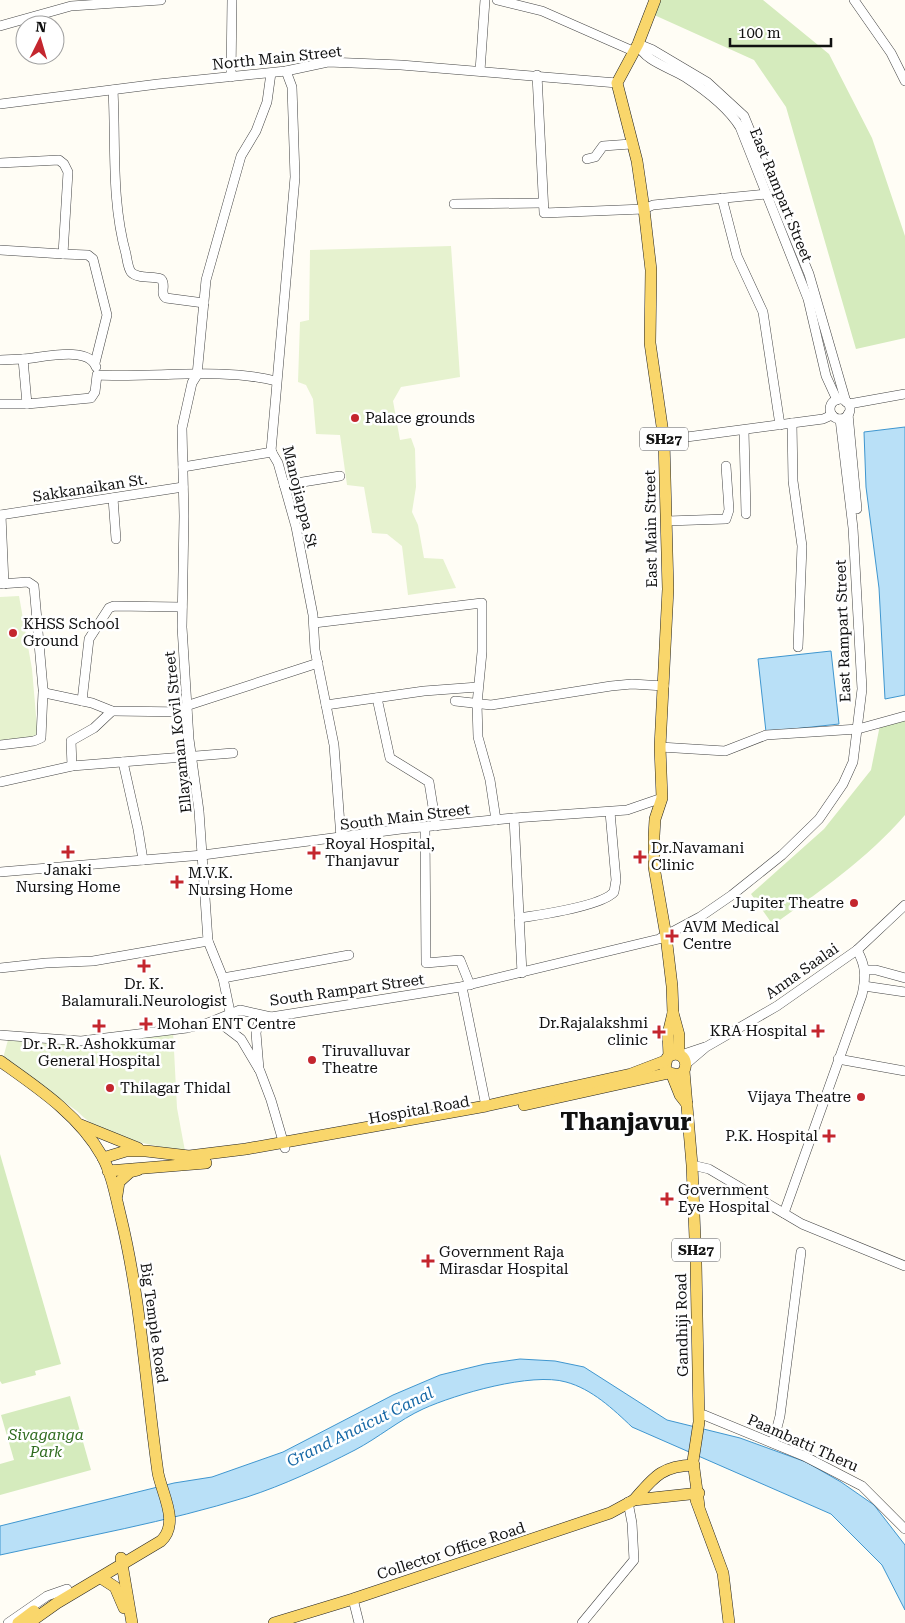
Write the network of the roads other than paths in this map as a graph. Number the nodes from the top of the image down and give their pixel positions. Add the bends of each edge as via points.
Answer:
1 (162, 0) edge
2 (232, 0) edge
3 (485, 0) edge
4 (497, 0) edge
5 (655, 0) edge
6 (854, 0) edge
7 (0, 26) edge
8 (635, 48) junction
9 (286, 71) junction
10 (480, 71) junction
11 (271, 73) junction
12 (537, 75) junction
13 (231, 77) junction
14 (905, 81) edge
15 (617, 83) junction
16 (114, 90) junction
17 (0, 104) edge
18 (631, 144) junction
19 (587, 159) dead end
20 (0, 162) edge
21 (766, 194) junction
22 (722, 198) junction
23 (454, 204) dead end
24 (542, 204) junction
25 (644, 209) junction
26 (0, 250) edge
27 (63, 254) junction
28 (204, 303) junction
29 (23, 358) junction
30 (0, 360) edge
31 (95, 363) junction
32 (197, 371) junction
33 (97, 375) junction
34 (276, 381) junction
35 (905, 394) edge
36 (837, 400) junction
37 (0, 404) edge
38 (27, 404) junction
39 (848, 407) junction
40 (836, 417) junction
41 (792, 423) junction
42 (780, 425) junction
43 (744, 430) junction
44 (664, 440) junction
45 (272, 452) junction
46 (726, 466) dead end
47 (183, 470) junction
48 (340, 476) dead end
49 (284, 485) junction
50 (184, 487) junction
51 (113, 498) junction
52 (746, 514) dead end
53 (0, 515) edge
54 (667, 520) junction
55 (116, 539) dead end
56 (2, 584) edge
57 (182, 607) junction
58 (314, 623) junction
59 (798, 647) dead end
60 (318, 663) junction
61 (478, 686) junction
62 (664, 686) junction
63 (862, 689) junction
64 (43, 692) junction
65 (377, 698) junction
66 (455, 700) dead end
67 (82, 701) junction
68 (477, 704) junction
69 (326, 705) junction
70 (187, 709) junction
71 (112, 711) junction
72 (905, 716) edge
73 (858, 729) junction
74 (0, 745) edge
75 (660, 748) junction
76 (233, 753) dead end
77 (193, 757) junction
78 (123, 762) junction
79 (72, 766) junction
80 (0, 782) edge
81 (662, 798) junction
82 (610, 812) junction
83 (514, 818) junction
84 (496, 820) junction
85 (436, 826) junction
86 (425, 827) junction
87 (342, 838) junction
88 (203, 855) junction
89 (143, 860) junction
90 (0, 872) edge
91 (905, 905) edge
92 (520, 918) junction
93 (666, 936) junction
94 (208, 940) junction
95 (857, 950) junction
96 (349, 955) dead end
97 (0, 968) edge
98 (865, 970) junction
99 (522, 973) junction
100 (223, 978) junction
101 (905, 978) edge
102 (466, 986) junction
103 (864, 986) junction
104 (905, 992) edge
105 (230, 1012) junction
106 (271, 1017) junction
107 (208, 1023) junction
108 (1, 1037) edge
109 (838, 1058) junction
110 (677, 1060) junction
111 (0, 1061) edge
112 (905, 1070) edge
113 (260, 1071) junction
114 (671, 1074) junction
115 (687, 1104) junction
116 (486, 1106) junction
117 (77, 1123) junction
118 (284, 1145) junction
119 (146, 1151) junction
120 (103, 1158) junction
121 (692, 1165) junction
122 (149, 1166) junction
123 (108, 1171) junction
124 (118, 1206) junction
125 (784, 1213) junction
126 (801, 1252) dead end
127 (905, 1266) edge
128 (698, 1420) junction
129 (773, 1443) junction
130 (690, 1463) junction
131 (696, 1494) junction
132 (631, 1501) junction
133 (905, 1529) edge
134 (122, 1561) junction
135 (101, 1578) junction
136 (66, 1589) junction
137 (353, 1599) junction
138 (55, 1600) junction
139 (8, 1623) edge
140 (18, 1623) edge
141 (29, 1623) edge
142 (131, 1623) edge
143 (274, 1623) edge
144 (359, 1623) edge
145 (582, 1623) edge
146 (729, 1623) edge

1 - 7 street via 71,6
2 - 13 street
3 - 10 street
4 - 8 street via 542,11
5 - 8 main road
6 - 14 street via 891,53
8 - 15 main road
8 - 21 street, East Rampart Street via 687,78 734,118
8 - 39 street via 652,50 707,82 744,116 809,274
9 - 10 street, North Main Street via 328,62
9 - 11 street, North Main Street
9 - 34 street, Manojiappa St via 292,87 295,177
10 - 12 street, North Main Street
11 - 13 street, North Main Street
11 - 28 street, Ellayaman Kovil Street via 267,102 256,131 241,156 228,196 206,280
12 - 15 street, North Main Street
12 - 24 street
13 - 16 street, North Main Street
15 - 18 main road, East Main Street / SH27
16 - 17 street, North Main Street
16 - 28 street via 114,175 122,237 130,269 136,275 161,279 166,298
18 - 19 street via 603,146 595,157
18 - 25 main road, East Main Street / SH27 via 637,161
20 - 27 street via 60,160 64,164 68,172
21 - 22 street
21 - 36 street, East Rampart Street via 808,299 826,376
22 - 25 street via 653,205
22 - 42 street via 737,256 763,312
23 - 24 street
24 - 25 street via 544,213
25 - 44 main road, East Main Street / SH27 via 651,270 650,344
26 - 27 street
27 - 31 street via 88,255 95,264 107,315
28 - 32 street, Ellayaman Kovil Street
29 - 30 street
29 - 31 street via 84,355
29 - 38 street
31 - 33 street
32 - 33 street via 137,377
32 - 34 street
32 - 47 street, Ellayaman Kovil Street via 182,428
33 - 38 street via 95,392 90,398
34 - 45 street, Manojiappa St
35 - 39 street
36 - 39 street
36 - 40 street, East Rampart Street via 830,406
37 - 38 street
39 - 40 street
39 - 63 street via 865,642
40 - 41 street
40 - 63 street, East Rampart Street via 853,528
41 - 42 street
41 - 59 street via 793,481 802,546
42 - 43 street
43 - 44 street
43 - 52 street
44 - 54 main road, East Main Street / SH27
45 - 47 street
45 - 49 street, Manojiappa St
46 - 54 street via 729,510 726,519
47 - 50 street, Ellayaman Kovil Street
48 - 49 street
49 - 58 street, Manojiappa St via 296,527
50 - 51 street, Sakkanaikan St.
50 - 57 street, Ellayaman Kovil Street
51 - 53 street, Sakkanaikan St.
51 - 55 street
53 - 56 street
54 - 62 main road, East Main Street / SH27
56 - 64 street via 28,582 34,586
57 - 67 street via 109,608 88,642
57 - 70 street, Ellayaman Kovil Street
58 - 60 street, Manojiappa St
58 - 61 street via 482,603
60 - 69 street, Manojiappa St
60 - 70 street
61 - 65 street
61 - 68 street
62 - 68 street via 611,686 491,705
62 - 75 main road, East Main Street / SH27
63 - 73 street, East Rampart Street
64 - 67 street
64 - 74 street via 41,738
65 - 69 street
65 - 85 street via 390,758 429,782
66 - 68 street
67 - 71 street
68 - 84 street via 478,737
69 - 87 street, Manojiappa St via 334,745
70 - 71 street
70 - 77 street, Ellayaman Kovil Street
71 - 79 street via 94,728 71,741
72 - 73 street
73 - 75 street via 766,735 725,751
73 - 93 street, East Rampart Street via 853,762 843,784 805,834 732,895
75 - 81 main road, East Main Street / SH27
76 - 77 street
77 - 78 street
77 - 88 street, Ellayaman Kovil Street
78 - 79 street
78 - 89 street
79 - 80 street
81 - 82 street, South Main Street
81 - 93 main road, SH27 via 654,819 654,867
82 - 83 street, South Main Street
82 - 92 street via 616,880 614,892 606,898 570,909
83 - 84 street, South Main Street
83 - 92 street
84 - 85 street, South Main Street
85 - 86 street, South Main Street
86 - 87 street, South Main Street
86 - 102 street via 426,962 460,960
87 - 88 street, South Main Street
88 - 89 street, South Main Street
88 - 94 street, Ellayaman Kovil Street
89 - 90 street, South Main Street
91 - 95 street, Anna Saalai
92 - 99 street
93 - 99 street, South Rampart Street
93 - 110 main road, SH27 via 673,1013 668,1034
94 - 97 street via 93,961
94 - 100 street, Ellayaman Kovil Street
95 - 98 street
95 - 110 street, Anna Saalai via 777,1006
96 - 100 street
98 - 101 street
98 - 103 street
99 - 102 street, South Rampart Street
100 - 105 street, Ellayaman Kovil Street
102 - 106 street, South Rampart Street
102 - 116 street
103 - 104 street
103 - 109 street
105 - 106 street, South Rampart Street via 250,1011
105 - 107 street, South Rampart Street
106 - 113 street via 258,1024
107 - 108 street, South Rampart Street via 81,1041
107 - 113 street via 224,1026 242,1039
109 - 112 street
109 - 125 street
110 - 114 main road, Gandhiji Road via 665,1068
110 - 115 main road, Gandhiji Road / SH27 via 688,1093
110 - 116 main road, Hospital Road via 630,1074
111 - 117 main road
113 - 118 street
114 - 115 main road, Gandhiji Road / SH27
114 - 118 main road, Hospital Road via 491,1112
115 - 121 main road, Gandhiji Road / SH27
116 - 118 main road, Hospital Road
117 - 119 main road
117 - 120 main road, Big Temple Road
118 - 119 main road, Hospital Road via 189,1156
118 - 122 main road, Hospital Road via 210,1162
119 - 120 main road via 126,1151
120 - 123 main road, Big Temple Road
121 - 125 street via 709,1169
121 - 128 main road, Gandhiji Road / SH27
122 - 123 main road, Hospital Road
122 - 124 main road via 130,1172 119,1182
123 - 124 main road, Big Temple Road
124 - 134 main road, Big Temple Road via 128,1247 160,1481 170,1523
125 - 127 street via 802,1224
126 - 129 street via 780,1416
128 - 129 street, Paambatti Theru
128 - 130 main road, SH27
129 - 133 street, Paambatti Theru via 862,1486
130 - 131 main road, SH27
130 - 132 main road, Collector Office Road via 659,1472
131 - 132 main road, Collector Office Road via 670,1494
131 - 146 main road, SH27 via 723,1573
132 - 137 main road, Collector Office Road via 610,1513
132 - 145 street via 634,1560
134 - 135 main road
134 - 136 main road
134 - 142 main road
135 - 138 main road
135 - 142 main road via 115,1587
136 - 138 main road
136 - 139 street via 47,1596
137 - 143 main road, Collector Office Road
137 - 144 street
138 - 140 main road
138 - 141 main road

